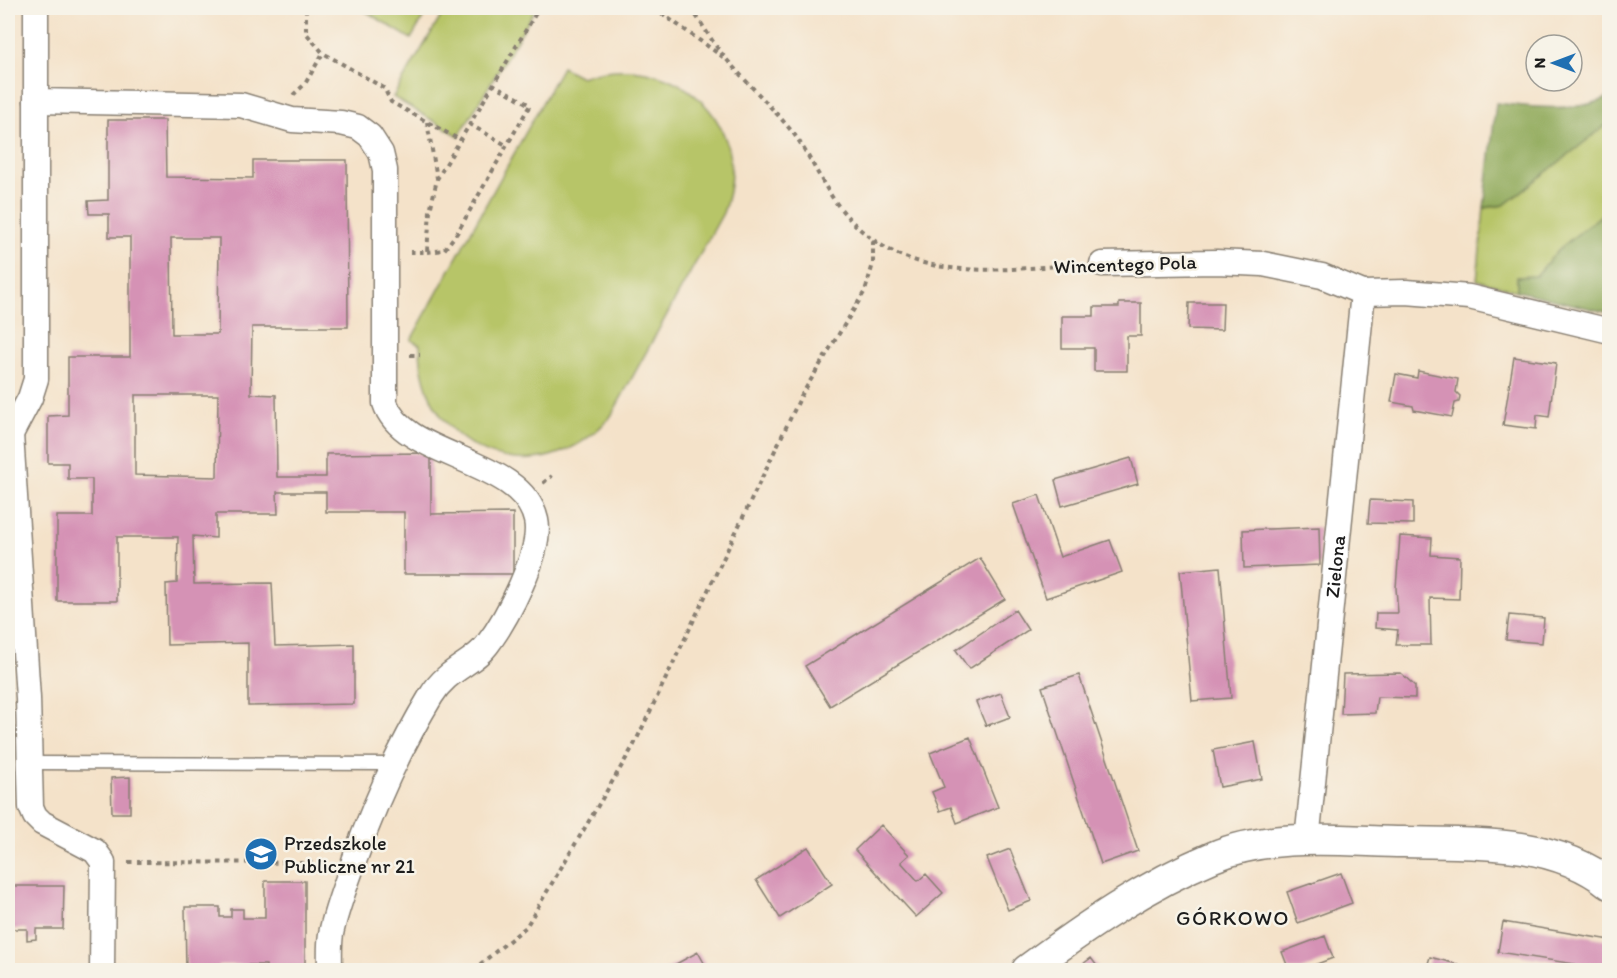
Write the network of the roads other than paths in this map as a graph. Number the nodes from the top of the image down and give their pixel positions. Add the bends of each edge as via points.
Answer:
1 (36, 8) edge
2 (36, 102) junction
3 (1102, 264) road end
4 (1363, 293) junction
5 (1610, 330) edge
6 (9, 434) edge
7 (29, 763) junction
8 (392, 764) junction
9 (1307, 841) junction
10 (1610, 884) edge
11 (102, 970) edge
12 (330, 970) edge
13 (1027, 970) edge

1 - 2 street
2 - 6 street via 36,379
2 - 8 street via 241,105 292,120 358,127 370,136 381,153 385,170 385,403 389,414 395,423 426,441 514,485 530,501 537,522 536,547 527,573 487,646 447,675 432,693
3 - 4 street, Wincentego Pola via 1263,264 1322,276
4 - 5 street, Wincentego Pola via 1469,297
4 - 9 street, Zielona
6 - 7 street
7 - 8 lane
7 - 11 street via 35,816 95,851 103,862
8 - 12 street via 339,903 331,936
9 - 10 street via 1522,848 1570,862
9 - 13 street via 1261,845 1215,856 1145,890

